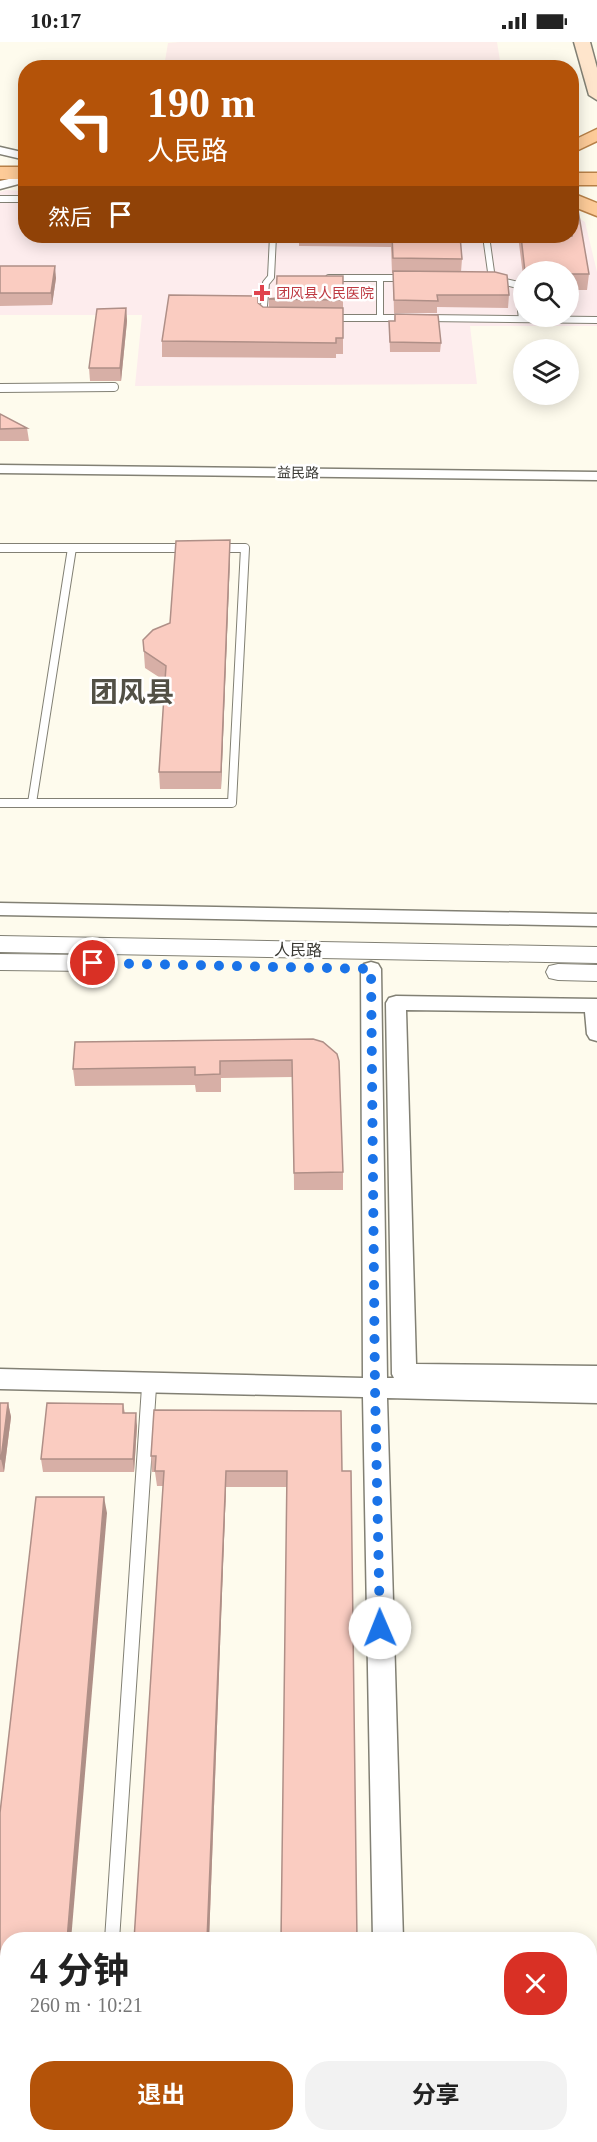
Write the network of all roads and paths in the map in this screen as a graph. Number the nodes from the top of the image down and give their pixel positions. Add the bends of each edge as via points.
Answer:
1 (582, 42) edge
2 (597, 95) edge
3 (597, 134) edge
4 (579, 144) edge
5 (0, 150) edge
6 (18, 156) edge
7 (0, 164) edge
8 (18, 164) edge
9 (579, 170) edge
10 (597, 170) edge
11 (0, 173) edge
12 (18, 173) edge
13 (579, 179) edge
14 (597, 179) edge
15 (18, 180) edge
16 (0, 185) edge
17 (0, 199) edge
18 (18, 199) edge
19 (579, 203) edge
20 (597, 210) edge
21 (273, 243) edge
22 (487, 243) edge
23 (272, 277) junction
24 (282, 277) edge
25 (326, 278) edge
26 (380, 278) junction
27 (413, 278) edge
28 (481, 279) edge
29 (492, 279) junction
30 (513, 284) edge
31 (275, 317) edge
32 (322, 318) edge
33 (380, 318) junction
34 (513, 319) edge
35 (579, 320) edge
36 (597, 320) edge
37 (0, 387) edge
38 (114, 387) edge
39 (0, 469) edge
40 (597, 476) edge
41 (0, 548) edge
42 (72, 548) junction
43 (199, 548) edge
44 (210, 548) edge
45 (0, 803) edge
46 (32, 803) junction
47 (0, 909) edge
48 (597, 920) edge
49 (0, 944) edge
50 (597, 955) edge
51 (0, 962) edge
52 (371, 969) junction
53 (597, 973) edge
54 (597, 1034) edge
55 (597, 1376) edge
56 (0, 1379) edge
57 (149, 1383) junction
58 (375, 1388) junction
59 (597, 1393) edge
60 (113, 1932) edge
61 (388, 1932) edge

1 - 2 main road
3 - 4 main road
5 - 6 street
7 - 8 main road
9 - 10 main road
11 - 12 main road
13 - 14 main road
15 - 16 street
17 - 18 lane
19 - 20 main road
21 - 23 lane
22 - 29 lane
23 - 24 lane
23 - 31 lane via 266,283 263,317
25 - 26 lane
26 - 27 lane
26 - 33 lane
28 - 29 lane
29 - 30 lane
32 - 33 lane
33 - 34 lane
35 - 36 lane
37 - 38 lane
39 - 40 street, 益民路
41 - 42 lane
42 - 43 lane
42 - 46 lane
44 - 46 lane via 245,548 232,803
45 - 46 lane
47 - 48 street
49 - 50 street, 人民路
51 - 52 street, 人民路
52 - 53 street, 人民路
52 - 58 street
54 - 55 street via 594,1005 396,1002 404,1374
56 - 57 street
57 - 58 street
57 - 60 lane
58 - 59 street
58 - 61 street

